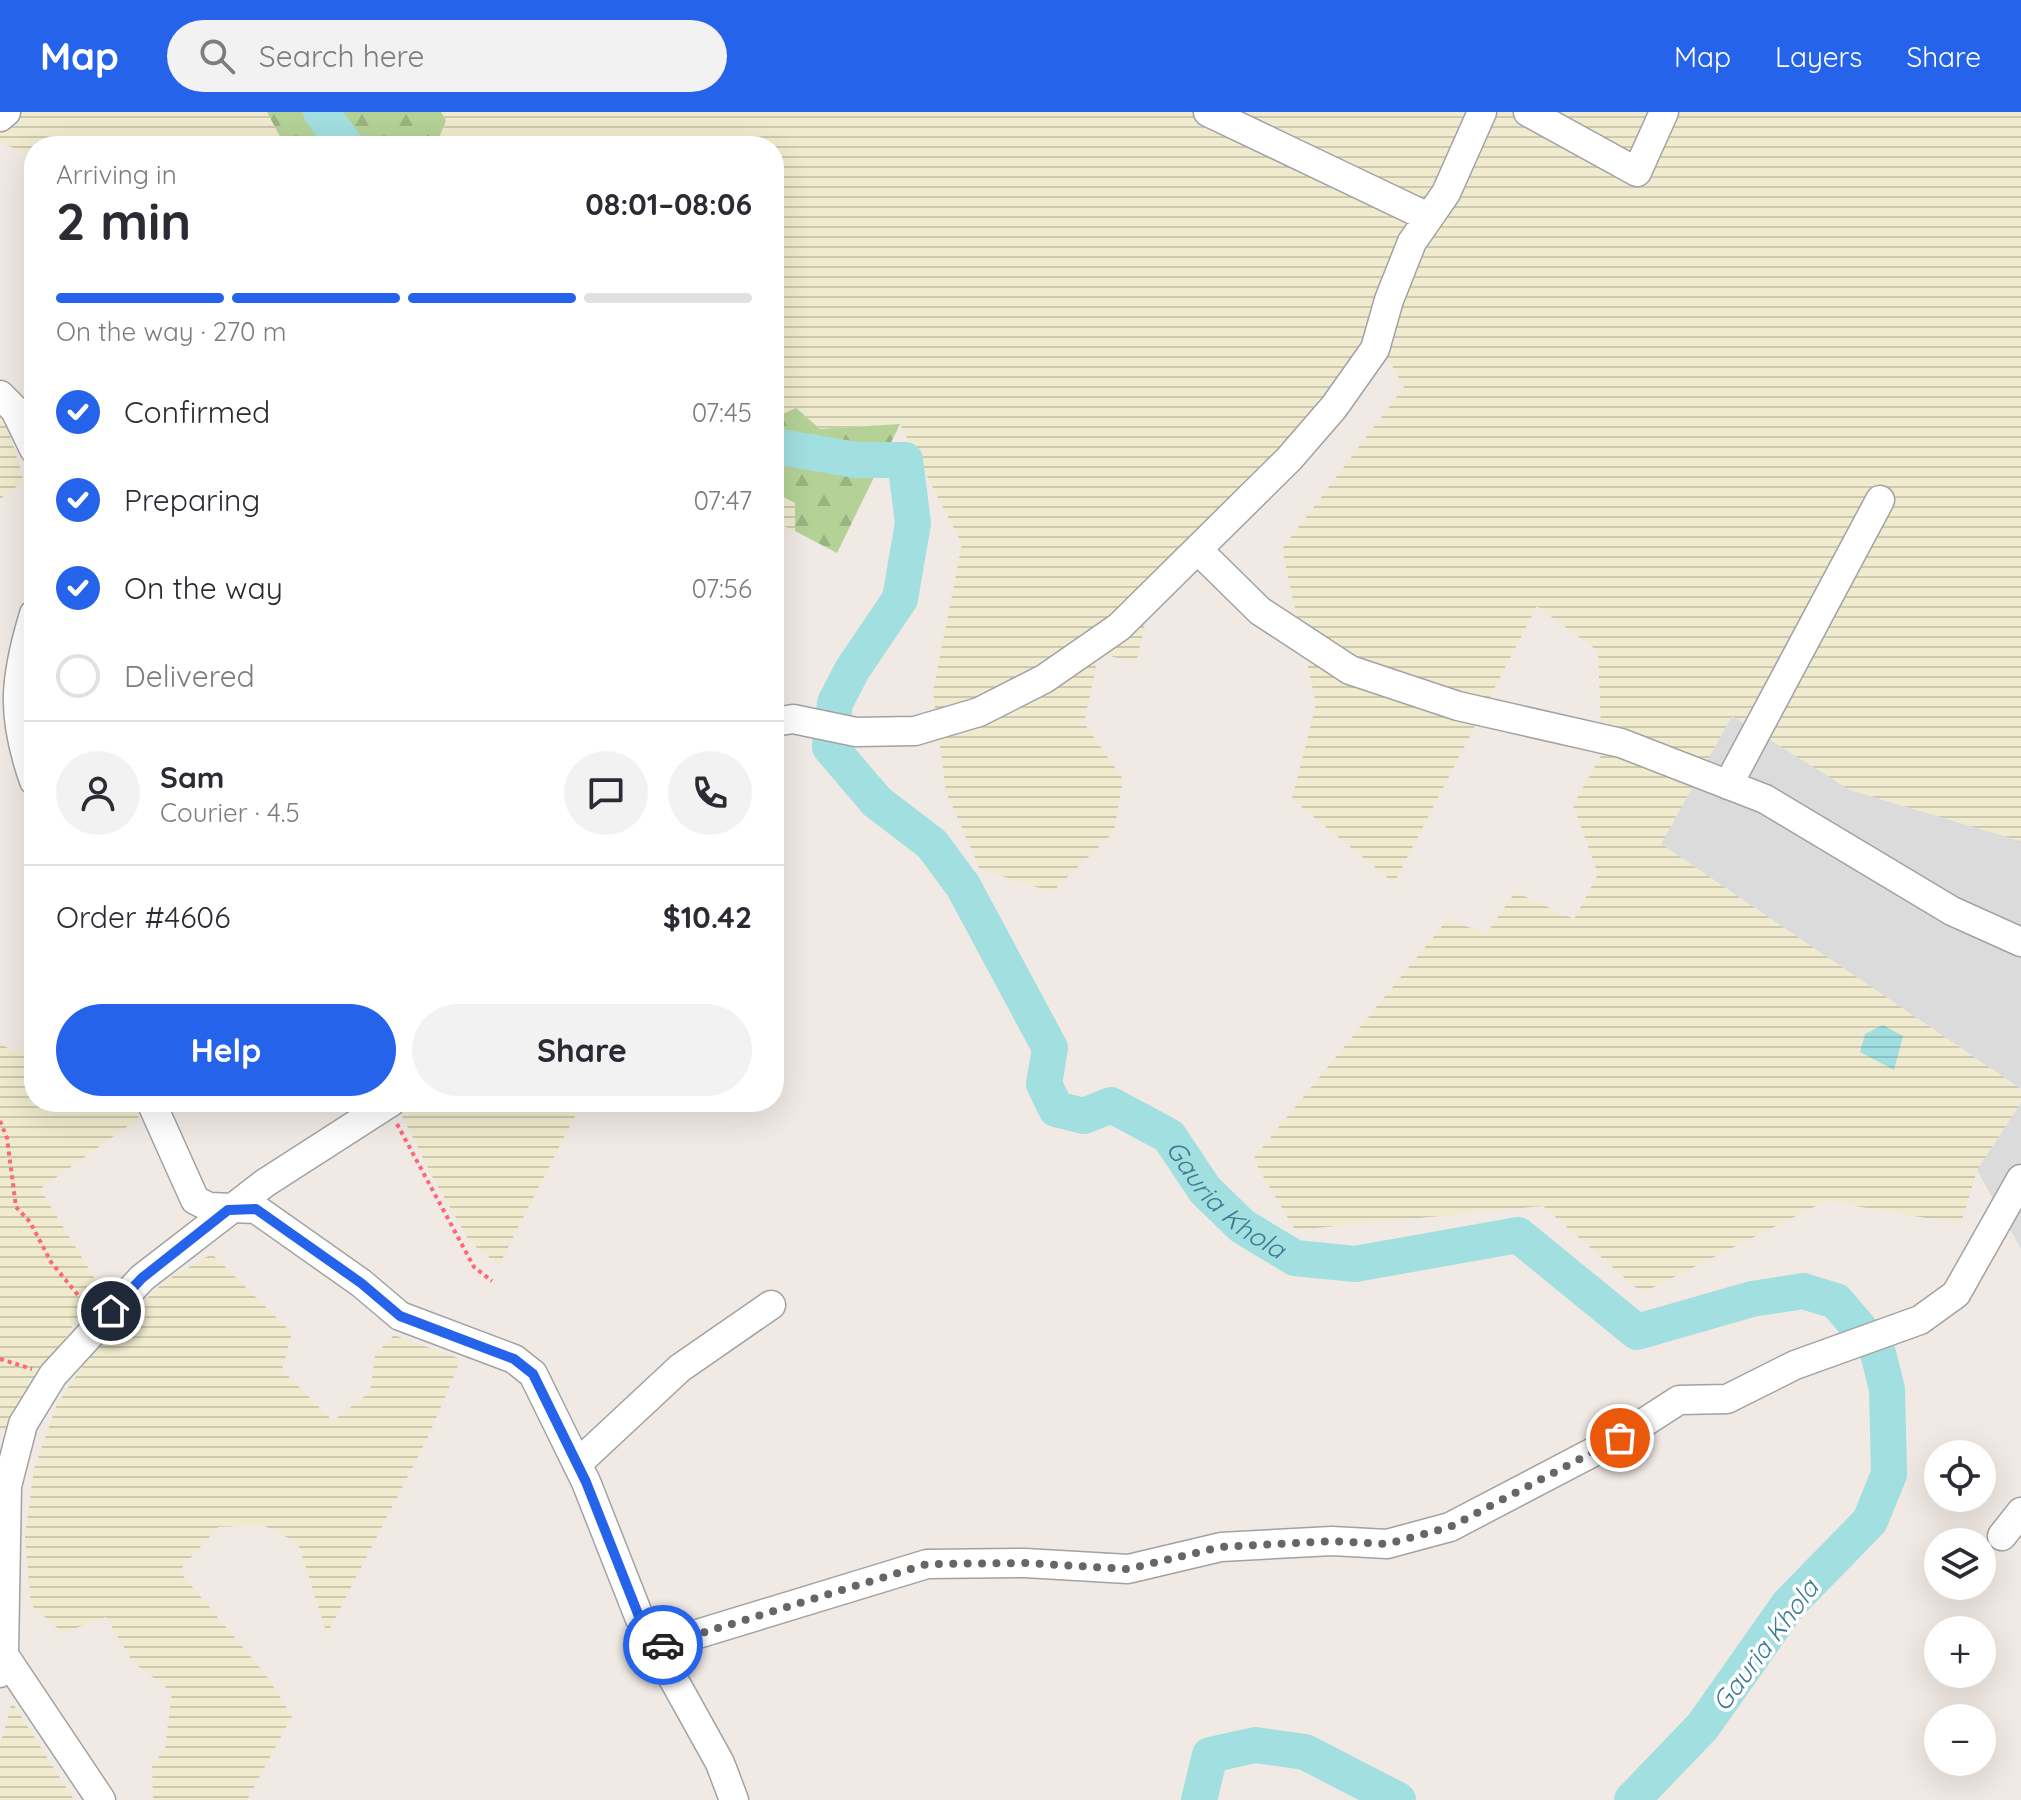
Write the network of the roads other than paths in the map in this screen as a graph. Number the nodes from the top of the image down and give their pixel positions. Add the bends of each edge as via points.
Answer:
1 (6, 112) edge
2 (1482, 112) edge
3 (1528, 112) edge
4 (1664, 112) edge
5 (1224, 115) edge
6 (0, 117) edge
7 (1428, 217) junction
8 (0, 395) edge
9 (24, 428) edge
10 (1880, 500) dead end
11 (1199, 551) junction
12 (24, 647) edge
13 (784, 720) edge
14 (24, 752) edge
15 (1728, 785) junction
16 (2021, 942) edge
17 (155, 1112) edge
18 (375, 1112) edge
19 (2021, 1179) edge
20 (228, 1210) junction
21 (771, 1305) dead end
22 (577, 1464) junction
23 (2021, 1512) edge
24 (2002, 1536) dead end
25 (655, 1647) junction
26 (1, 1658) edge
27 (101, 1800) edge
28 (734, 1800) edge

1 - 6 street
2 - 7 street via 1446,193
3 - 4 street via 1637,172
5 - 7 street
7 - 11 street via 1397,275 1375,349 1289,459
8 - 9 street
10 - 15 street
11 - 13 street via 1119,627 1044,679 979,712 915,731 856,732
11 - 15 street via 1260,611 1350,670 1458,706 1621,743
12 - 14 street via 16,694
15 - 16 street via 1765,799 1952,911
17 - 20 street via 195,1200
18 - 20 street
19 - 25 street via 1956,1294 1920,1320 1795,1365 1727,1399 1679,1400 1620,1438 1450,1527 1387,1544 1221,1547 1128,1569 927,1564
20 - 22 street via 256,1209 400,1316 514,1359 533,1374
20 - 26 street via 142,1278 53,1375 23,1424 7,1486
21 - 22 street via 680,1368
22 - 25 street
23 - 24 street
25 - 28 street via 720,1763
26 - 27 street

